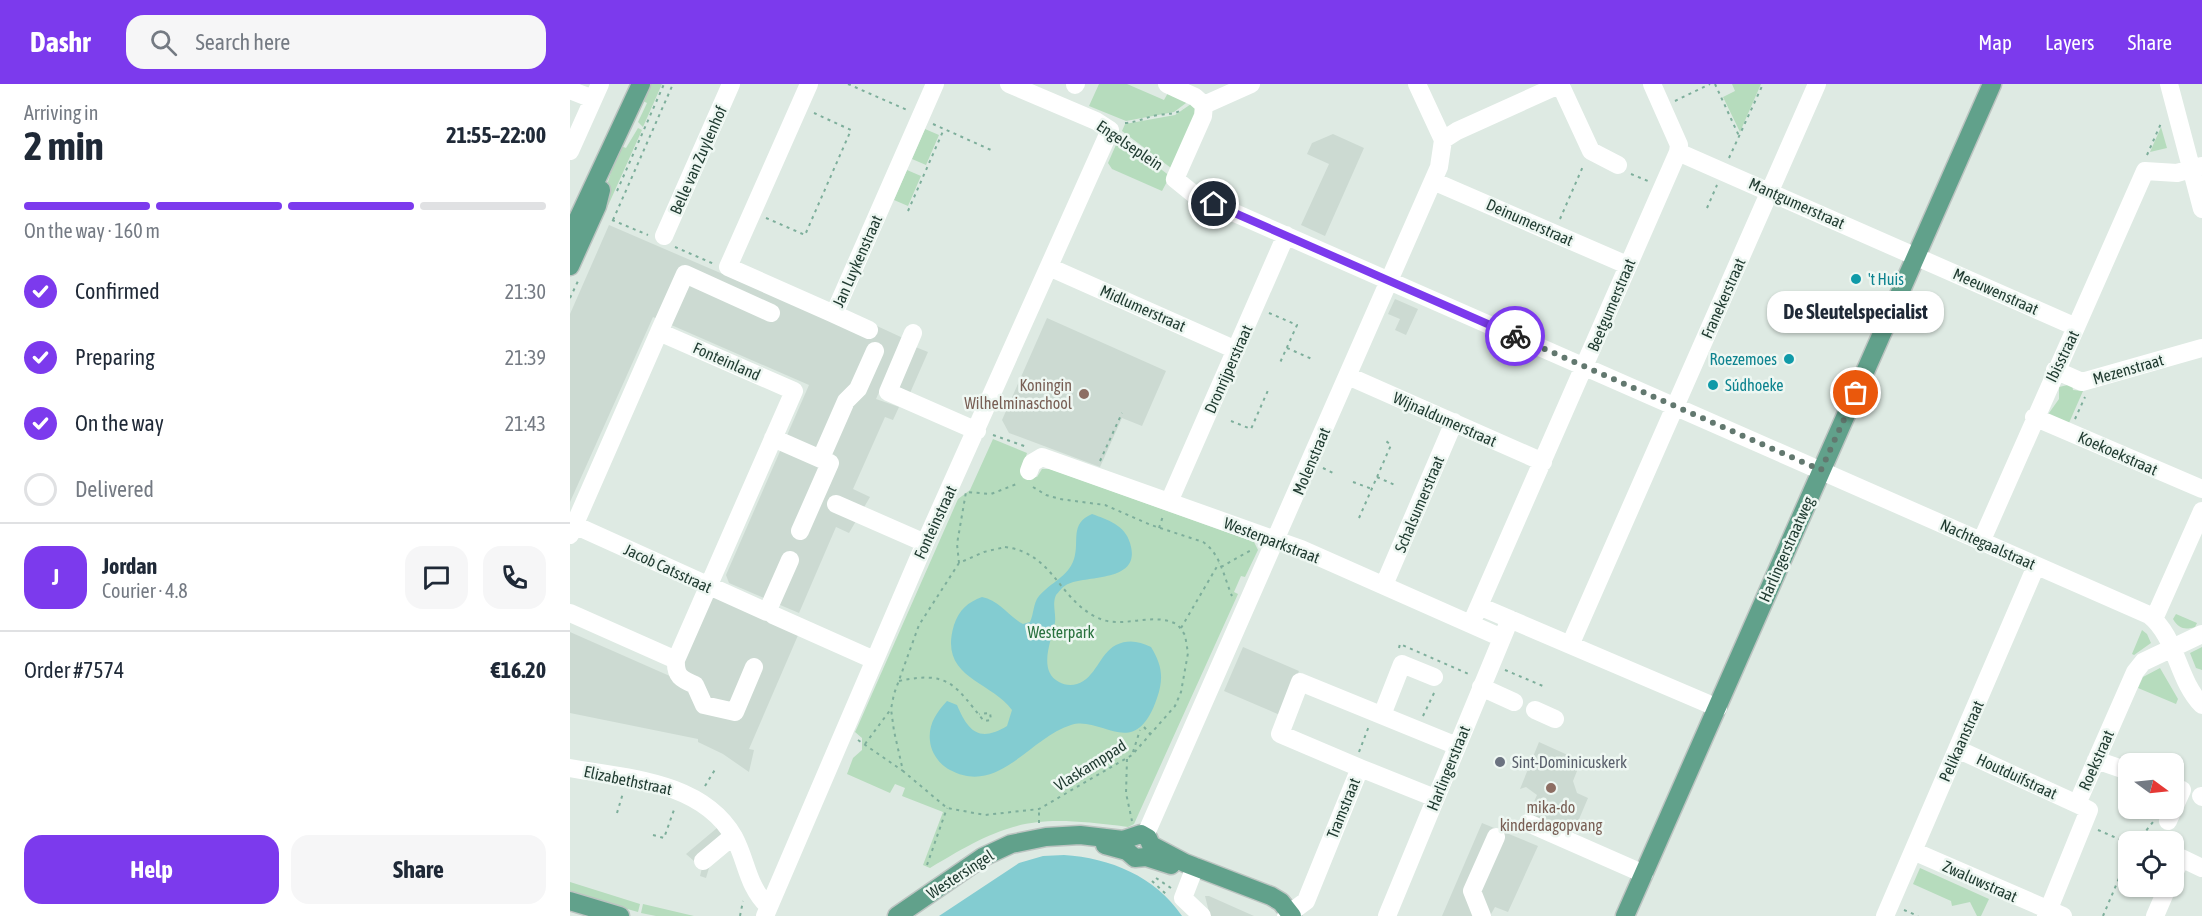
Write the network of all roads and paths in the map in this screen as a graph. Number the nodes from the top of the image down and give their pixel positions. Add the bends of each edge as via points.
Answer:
1 (641, 84) edge
2 (673, 84) edge
3 (731, 84) edge
4 (809, 84) edge
5 (848, 84) edge
6 (935, 84) edge
7 (1009, 84) edge
8 (1167, 84) edge
9 (1251, 84) edge
10 (1417, 84) edge
11 (1561, 84) edge
12 (1652, 84) edge
13 (1710, 84) edge
14 (1715, 84) edge
15 (1763, 84) edge
16 (1817, 84) edge
17 (1992, 84) edge
18 (570, 90) edge
19 (2171, 91) edge
20 (596, 92) edge
21 (1199, 100) junction
22 (1662, 107) junction
23 (810, 112) dead end
24 (921, 116) junction
25 (1116, 127) junction
26 (1739, 136) junction
27 (1443, 140) junction
28 (991, 150) dead end
29 (570, 151) edge
30 (1591, 151) junction
31 (1678, 152) junction
32 (1618, 165) joint
33 (2197, 168) edge
34 (1724, 171) junction
35 (2145, 171) junction
36 (1175, 179) junction
37 (1433, 181) junction
38 (1662, 188) junction
39 (1770, 191) junction
40 (1707, 208) dead end
41 (2202, 209) edge
42 (908, 211) dead end
43 (763, 217) dead end
44 (613, 220) dead end
45 (576, 226) edge
46 (1554, 232) junction
47 (1286, 235) junction
48 (664, 236) dead end
49 (1916, 255) junction
50 (1628, 265) junction
51 (570, 266) edge
52 (1049, 267) junction
53 (1388, 281) junction
54 (1260, 309) dead end
55 (771, 313) dead end
56 (834, 314) junction
57 (2076, 327) junction
58 (869, 330) dead end
59 (659, 332) junction
60 (913, 333) dead end
61 (1287, 348) junction
62 (2202, 348) edge
63 (1236, 350) junction
64 (875, 351) dead end
65 (1312, 359) dead end
66 (1279, 365) dead end
67 (1585, 367) junction
68 (2055, 370) junction
69 (1348, 376) junction
70 (2087, 380) junction
71 (1269, 388) dead end
72 (1675, 406) junction
73 (1122, 413) dead end
74 (2034, 417) junction
75 (1231, 421) dead end
76 (1454, 422) junction
77 (2070, 432) junction
78 (984, 433) junction
79 (773, 438) junction
80 (1386, 441) dead end
81 (820, 458) junction
82 (1543, 462) junction
83 (1098, 466) dead end
84 (1320, 467) dead end
85 (1030, 470) junction
86 (1821, 470) junction
87 (1335, 474) dead end
88 (1377, 477) junction
89 (1353, 482) dead end
90 (1395, 485) dead end
91 (1372, 489) junction
92 (2202, 489) edge
93 (1169, 502) junction
94 (836, 504) dead end
95 (2202, 511) edge
96 (1359, 519) dead end
97 (571, 528) edge
98 (800, 531) dead end
99 (1269, 539) junction
100 (1981, 542) junction
101 (926, 543) junction
102 (790, 560) dead end
103 (959, 563) junction
104 (1219, 563) junction
105 (2036, 566) junction
106 (1221, 567) junction
107 (708, 585) junction
108 (1384, 585) junction
109 (1479, 606) junction
110 (1246, 607) junction
111 (570, 613) edge
112 (770, 614) junction
113 (2154, 619) junction
114 (1510, 620) junction
115 (1471, 624) junction
116 (1181, 628) junction
117 (2202, 634) edge
118 (1502, 638) junction
119 (1570, 643) junction
120 (2171, 648) junction
121 (676, 660) junction
122 (874, 660) junction
123 (1491, 664) junction
124 (754, 667) dead end
125 (1440, 675) joint
126 (899, 681) junction
127 (1543, 686) dead end
128 (1481, 687) junction
129 (1514, 702) dead end
130 (2202, 705) edge
131 (1718, 708) junction
132 (891, 709) junction
133 (1535, 710) dead end
134 (979, 714) dead end
135 (1378, 714) junction
136 (1555, 719) dead end
137 (1144, 727) dead end
138 (1140, 730) dead end
139 (1418, 730) junction
140 (1151, 735) junction
141 (858, 740) dead end
142 (865, 744) junction
143 (1457, 746) junction
144 (1957, 749) junction
145 (1132, 755) junction
146 (1128, 759) junction
147 (2096, 760) junction
148 (1357, 766) junction
149 (570, 768) edge
150 (716, 768) dead end
151 (2118, 768) edge
152 (903, 771) junction
153 (704, 788) dead end
154 (624, 790) dead end
155 (679, 791) junction
156 (1435, 798) junction
157 (2077, 804) junction
158 (947, 808) junction
159 (1040, 809) junction
160 (617, 813) dead end
161 (1039, 823) dead end
162 (1528, 823) dead end
163 (2083, 824) junction
164 (653, 835) dead end
165 (733, 836) junction
166 (1496, 837) dead end
167 (2118, 839) edge
168 (1139, 842) junction
169 (1913, 851) junction
170 (2184, 859) edge
171 (703, 861) dead end
172 (927, 865) dead end
173 (2202, 867) edge
174 (1194, 871) junction
175 (1644, 874) junction
176 (2118, 881) edge
177 (2163, 897) edge
178 (570, 901) edge
179 (765, 907) edge
180 (2052, 914) edge
181 (1288, 915) edge
182 (620, 916) edge
183 (897, 916) edge
184 (1202, 916) edge
185 (1387, 916) edge
186 (1482, 916) edge
187 (1625, 916) edge
188 (1885, 916) edge
189 (2103, 916) edge
190 (2155, 916) edge

1 - 45 main road via 612,150 597,206
2 - 44 path
3 - 48 street, Belle van Zuylenhof
4 - 56 street, Jan Luykenstraat via 728,267
5 - 24 path
6 - 24 street, Jan Luykenstraat
7 - 25 street, Engelseplein
8 - 21 street
9 - 21 street
10 - 27 street
11 - 27 street
11 - 30 street
12 - 22 street
13 - 22 path
14 - 26 path
15 - 26 path
16 - 39 street, Franekerstraat
17 - 49 main road, Harlingerstraatweg
18 - 20 street
19 - 33 street
19 - 35 path via 2143,165
20 - 29 street
21 - 25 path, Engelseplein via 1179,112
21 - 36 street, Engelseplein via 1203,116
22 - 31 street via 1679,144
23 - 43 path via 851,130 805,235
24 - 56 street, Jan Luykenstraat
25 - 36 path, Engelseplein via 1116,131
25 - 52 street, Fonteinstraat
26 - 34 path
27 - 37 street, Molenstraat
28 - 42 path via 944,129
30 - 32 street
30 - 46 path
31 - 34 street, Mantgumerstraat
31 - 38 street, Beetgumerstraat
32 - 38 path
33 - 35 street via 2177,173
33 - 41 street
34 - 39 street, Mantgumerstraat
34 - 40 path
35 - 57 street, Ibisstraat
36 - 47 street, Nachtegaalstraat via 1196,196
37 - 46 street, Deinumerstraat
37 - 53 street, Molenstraat
38 - 50 street, Beetgumerstraat
39 - 49 street, Mantgumerstraat
39 - 72 street, Franekerstraat
45 - 51 main road
46 - 50 street, Deinumerstraat
47 - 53 street, Nachtegaalstraat
47 - 63 street, Dronrijperstraat
49 - 57 street, Meeuwenstraat
49 - 86 main road, Harlingerstraatweg
50 - 67 street, Beetgumerstraat
52 - 63 street, Midlumerstraat
52 - 78 street, Fonteinstraat
53 - 67 street, Nachtegaalstraat
53 - 69 street, Molenstraat
54 - 61 path via 1297,325
55 - 59 street via 684,274
56 - 58 street
57 - 68 street, Ibisstraat
59 - 79 street, Fonteinland via 794,391
59 - 97 street
60 - 78 street via 888,392
61 - 65 path
61 - 66 path
62 - 70 street, Mezenstraat
63 - 93 street, Dronrijperstraat
64 - 81 street
67 - 72 street, Nachtegaalstraat
67 - 82 street, Beetgumerstraat
68 - 70 street, Mezenstraat via 2082,382
68 - 74 street, Ibisstraat
69 - 76 street, Wijnaldumerstraat
69 - 99 street, Molenstraat
70 - 77 path via 2089,388
71 - 75 path via 1251,429
72 - 86 street, Nachtegaalstraat
72 - 119 street, Franekerstraat
73 - 83 path
74 - 77 street, Koekoekstraat
74 - 100 street, Ibisstraat
76 - 82 street, Wijnaldumerstraat
76 - 108 street, Schalsumerstraat
77 - 92 street, Koekoekstraat
78 - 85 path via 1029,448
78 - 101 street, Fonteinstraat
79 - 81 street
79 - 107 street, Fonteinland
80 - 88 path via 1391,445
81 - 98 street via 830,462
82 - 109 street, Beetgumerstraat
84 - 87 path
85 - 93 street, Westerparkstraat via 1052,460
85 - 103 path via 1018,483 991,494 966,492 957,544
85 - 104 path via 1046,495 1105,505 1197,540 1210,547
86 - 100 street, Nachtegaalstraat
86 - 131 main road, Harlingerstraatweg
88 - 90 path
88 - 91 path
89 - 91 path
91 - 96 path
93 - 99 street, Westerparkstraat
94 - 101 street
95 - 113 street
97 - 107 street, Jacob Catsstraat
99 - 106 path
99 - 108 street, Westerparkstraat
99 - 110 street, Molenstraat
100 - 105 street, Nachtegaalstraat
101 - 122 street, Fonteinstraat
102 - 112 street
103 - 116 path via 995,548 1018,549 1040,561 1089,612 1105,621 1155,618
103 - 126 path via 919,625
104 - 106 path
104 - 116 path
105 - 113 street, Nachtegaalstraat
105 - 144 street, Pelikaanstraat
106 - 110 path via 1236,602
107 - 112 street, Jacob Catsstraat
107 - 121 street, Fonteinland
108 - 115 street, Westerparkstraat
109 - 114 street
109 - 115 street, Beetgumerstraat
110 - 168 street, Molenstraat
111 - 121 street
112 - 122 street, Jacob Catsstraat
113 - 120 street
114 - 118 street, Harlingerstraat
114 - 119 street
115 - 118 street, Westerparkstraat
116 - 140 path, Vlaskamppad via 1188,653 1181,692 1175,706
117 - 120 street, Roekstraat
118 - 123 street, Harlingerstraat
119 - 131 street
120 - 130 street via 2190,690
120 - 147 street, Roekstraat via 2137,669
121 - 124 street via 677,674 695,685 704,705 735,712
122 - 179 street, Fonteinstraat
123 - 127 path
123 - 128 street, Harlingerstraat
125 - 135 street via 1402,664
125 - 139 path
126 - 132 path
126 - 134 path via 916,676 938,678 964,695
128 - 129 street
128 - 143 street, Harlingerstraat
131 - 175 main road, Harlingerstraatweg
132 - 142 path
132 - 152 path
133 - 136 street
135 - 139 street
135 - 148 path
135 - 148 street via 1300,682 1280,734
137 - 140 path
138 - 145 path
139 - 143 street
140 - 145 path, Vlaskamppad
141 - 142 path, Vlaskamppad
142 - 152 path, Vlaskamppad
143 - 156 street, Harlingerstraat
144 - 157 street, Houtduifstraat
144 - 169 street, Pelikaanstraat
145 - 146 path, Vlaskamppad
146 - 159 path, Vlaskamppad
146 - 168 path via 1126,793
147 - 151 street
147 - 157 street, Roekstraat
148 - 156 street, Tramstraat
148 - 181 street, Tramstraat via 1306,901
149 - 155 street, Elizabethstraat
150 - 153 path
152 - 158 path, Vlaskamppad
154 - 160 path
155 - 164 path via 664,838
155 - 165 street, Elizabethstraat via 712,811
156 - 185 street, Harlingerstraat
157 - 163 street, Roekstraat via 2089,810
158 - 159 path, Vlaskamppad via 985,815
158 - 172 path
159 - 161 path
162 - 175 street
163 - 167 path
163 - 180 street
165 - 171 street
165 - 179 street, Elizabethstraat via 751,884
166 - 186 street via 1472,891
168 - 174 main road, Westersingel
168 - 183 main road, Westersingel via 1080,835 1029,839 996,850
169 - 180 street, Zwaluwstraat
169 - 188 street, Pelikaanstraat
170 - 173 street
174 - 181 main road, Westersingel via 1271,896 1281,902
174 - 184 street via 1183,898
175 - 187 main road, Harlingerstraatweg
176 - 189 path
177 - 190 street
178 - 182 main road

